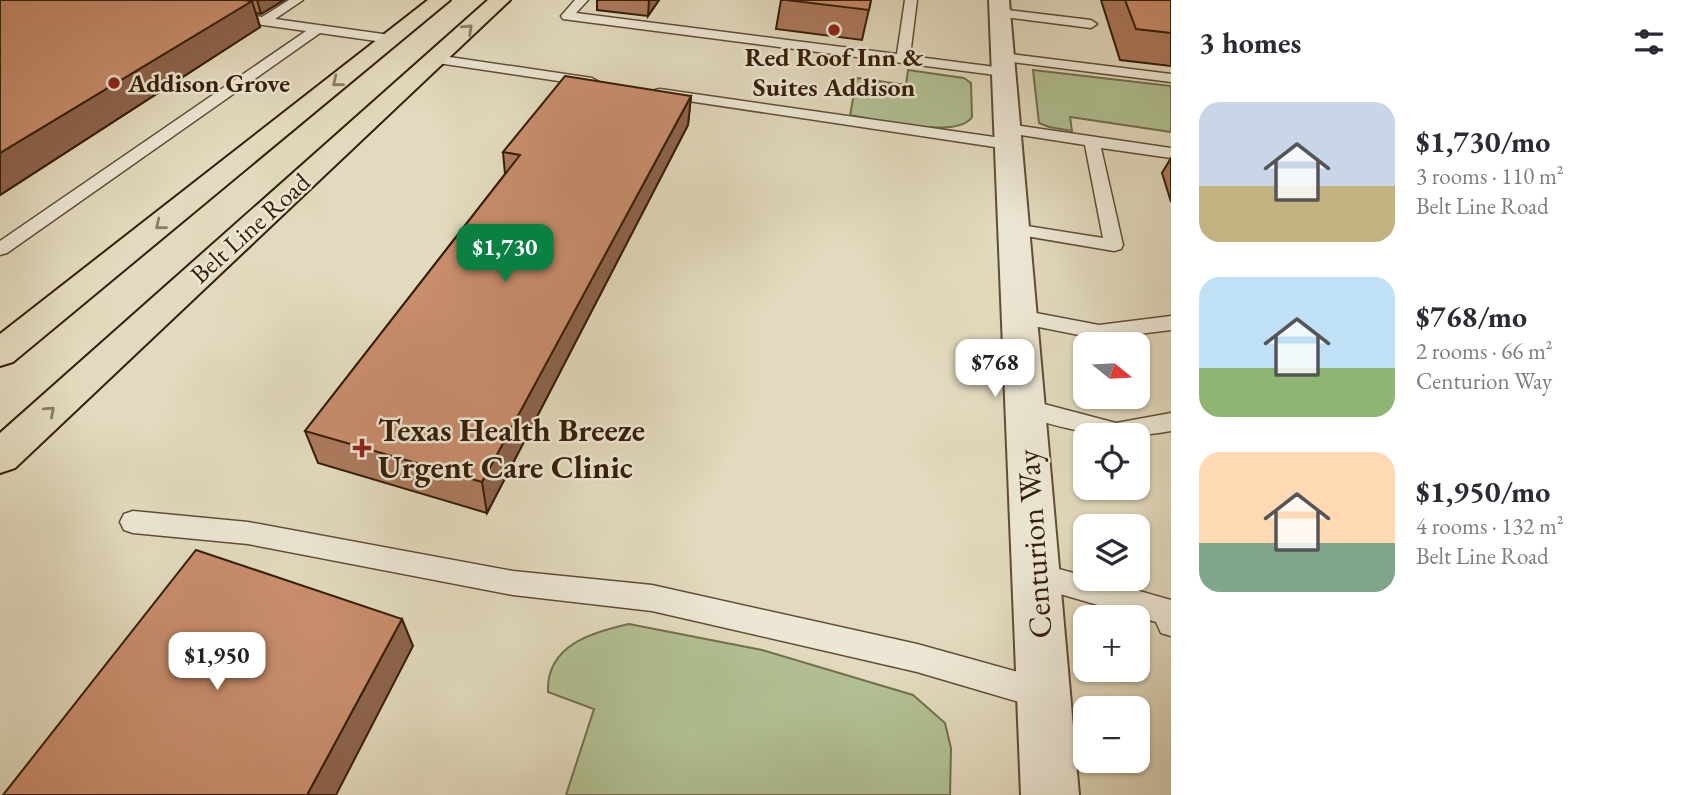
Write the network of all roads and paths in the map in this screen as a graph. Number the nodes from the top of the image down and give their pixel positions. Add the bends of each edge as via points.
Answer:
1 (296, 0) edge
2 (440, 0) edge
3 (463, 0) edge
4 (500, 0) edge
5 (582, 0) edge
6 (911, 0) edge
7 (999, 7) edge
8 (214, 15) edge
9 (264, 21) junction
10 (1091, 24) dead end
11 (317, 29) junction
12 (417, 46) junction
13 (903, 60) junction
14 (1003, 65) junction
15 (1171, 78) edge
16 (607, 85) edge
17 (647, 91) edge
18 (350, 137) junction
19 (1007, 137) junction
20 (1092, 141) junction
21 (1171, 153) edge
22 (1014, 229) junction
23 (0, 249) edge
24 (1020, 317) junction
25 (1171, 323) edge
26 (13, 342) edge
27 (0, 360) edge
28 (1025, 408) junction
29 (1171, 422) edge
30 (0, 457) edge
31 (133, 522) dead end
32 (1036, 575) junction
33 (1171, 623) edge
34 (1043, 694) junction
35 (1050, 795) edge

1 - 9 lane
2 - 12 main road, Belt Line Road
3 - 12 main road
12 -> 4 main road, Belt Line Road
5 - 13 lane via 568,16
6 - 13 lane
7 - 10 lane
7 - 14 street, Centurion Way
8 - 9 lane
9 - 11 lane
11 - 12 lane
11 - 23 lane
12 - 16 lane
12 - 18 main road, Belt Line Road
12 - 18 main road via 403,52 399,62 334,121
12 -> 26 main road, Belt Line Road
13 - 14 lane
14 - 15 lane
14 - 19 street, Centurion Way
17 - 19 lane
30 -> 18 main road, Belt Line Road
19 - 20 lane
19 - 22 street, Centurion Way
20 - 21 lane
20 - 22 lane via 1114,246
22 - 24 street, Centurion Way
24 - 25 lane via 1099,332
24 - 28 street, Centurion Way
26 - 27 main road, Belt Line Road
28 - 29 lane via 1116,432
28 - 32 street, Centurion Way
31 - 34 lane via 248,533 513,583 652,598 917,658
32 - 33 lane via 1169,612
32 - 34 street, Centurion Way
34 - 35 street, Centurion Way

